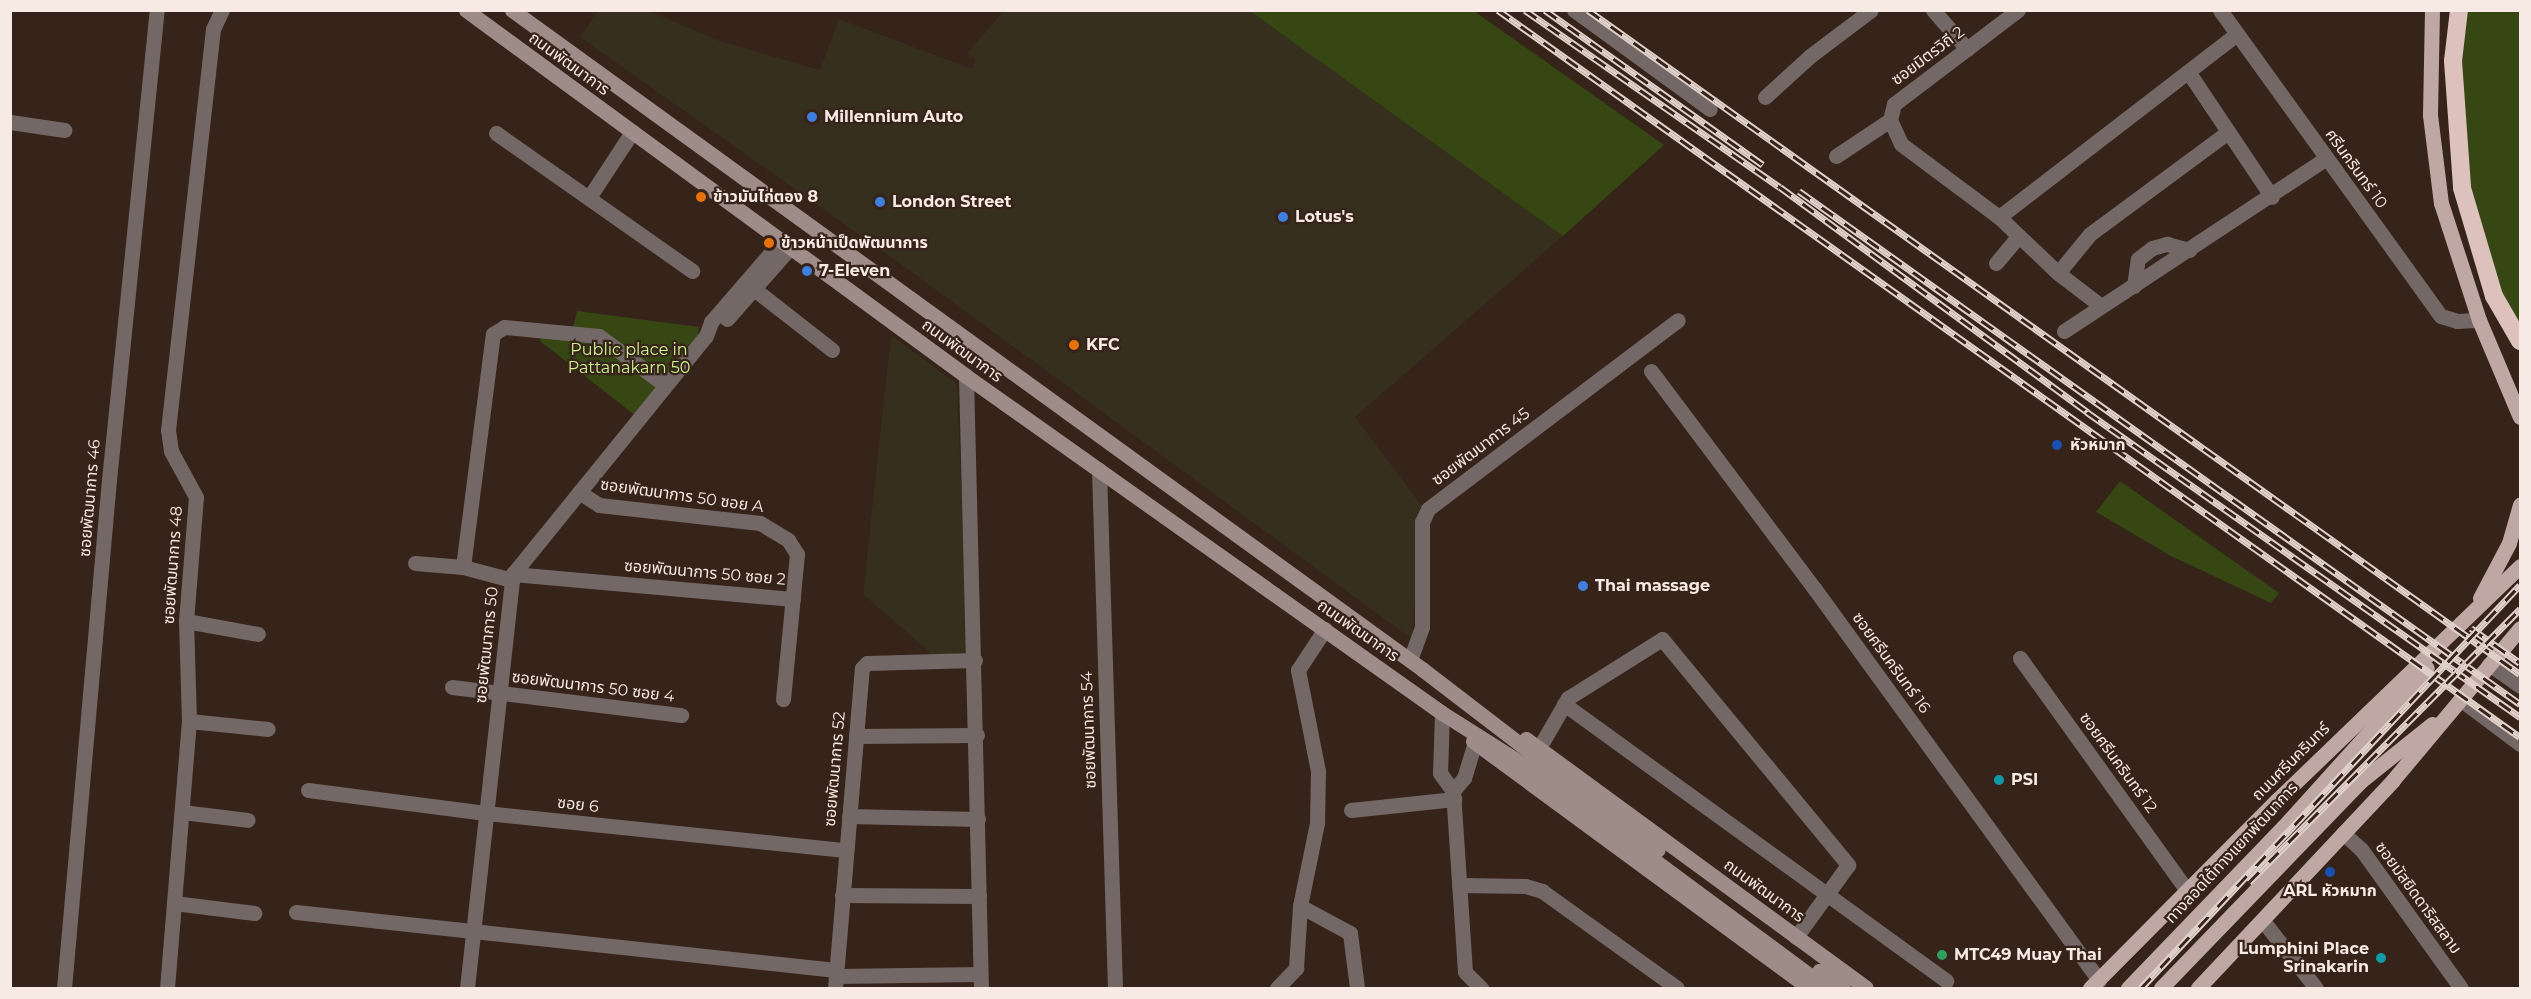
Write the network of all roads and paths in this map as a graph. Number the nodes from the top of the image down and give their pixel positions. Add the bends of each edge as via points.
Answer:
1 (157, 10) edge
2 (222, 10) edge
3 (466, 10) edge
4 (512, 10) edge
5 (1574, 10) edge
6 (1871, 10) edge
7 (1933, 10) edge
8 (2018, 10) edge
9 (2220, 10) edge
10 (2432, 10) edge
11 (2458, 10) edge
12 (2237, 34) junction
13 (1967, 49) junction
14 (2189, 73) junction
15 (1765, 97) dead end
16 (1710, 109) dead end
17 (1891, 116) junction
18 (10, 122) edge
19 (64, 130) dead end
20 (632, 132) junction
21 (2228, 132) junction
22 (496, 133) dead end
23 (1836, 156) dead end
24 (2326, 158) junction
25 (590, 196) junction
26 (2272, 197) junction
27 (1999, 217) junction
28 (2019, 236) junction
29 (784, 245) junction
30 (2189, 250) junction
31 (1996, 263) dead end
32 (692, 271) dead end
33 (2058, 273) junction
34 (2134, 286) junction
35 (754, 289) junction
36 (2102, 306) junction
37 (1678, 320) dead end
38 (2480, 321) junction
39 (2064, 331) dead end
40 (706, 336) junction
41 (2520, 341) edge
42 (832, 350) dead end
43 (1651, 371) dead end
44 (966, 376) junction
45 (665, 385) junction
46 (2520, 417) edge
47 (1099, 470) junction
48 (579, 492) junction
49 (2520, 505) edge
50 (415, 563) dead end
51 (2520, 566) edge
52 (463, 567) junction
53 (512, 577) junction
54 (2506, 582) junction
55 (793, 599) junction
56 (2472, 611) junction
57 (186, 621) junction
58 (1325, 629) junction
59 (2517, 633) edge
60 (258, 634) dead end
61 (2020, 658) dead end
62 (975, 660) junction
63 (1410, 660) junction
64 (2489, 664) junction
65 (2520, 686) edge
66 (452, 687) dead end
67 (499, 694) junction
68 (783, 699) dead end
69 (1463, 699) junction
70 (1564, 704) junction
71 (2456, 704) junction
72 (1442, 713) junction
73 (681, 716) dead end
74 (189, 721) junction
75 (268, 729) dead end
76 (977, 735) junction
77 (856, 736) junction
78 (1475, 742) junction
79 (2520, 744) edge
80 (1539, 748) junction
81 (308, 790) dead end
82 (1454, 795) junction
83 (1352, 810) dead end
84 (182, 812) junction
85 (486, 813) junction
86 (849, 816) junction
87 (978, 819) junction
88 (248, 820) dead end
89 (2343, 833) junction
90 (845, 850) junction
91 (1688, 879) junction
92 (1459, 885) junction
93 (2187, 890) junction
94 (842, 895) junction
95 (1828, 895) junction
96 (979, 896) junction
97 (174, 903) junction
98 (1300, 906) junction
99 (296, 912) dead end
100 (254, 913) dead end
101 (2263, 921) junction
102 (473, 929) junction
103 (1796, 937) junction
104 (836, 978) edge
105 (981, 981) edge
106 (1946, 981) dead end
107 (2095, 984) edge
108 (64, 988) edge
109 (167, 988) edge
110 (467, 988) edge
111 (1115, 988) edge
112 (1277, 988) edge
113 (1357, 988) edge
114 (1481, 988) edge
115 (1677, 988) edge
116 (1809, 988) edge
117 (1827, 988) edge
118 (1843, 988) edge
119 (1866, 988) edge
120 (2128, 988) edge
121 (2161, 988) edge
122 (2198, 988) edge
123 (2316, 988) edge
124 (2461, 988) edge

1 - 108 street, ซอยพัฒนาการ 46 via 109,480
2 - 57 street, ซอยพัฒนาการ 48 via 213,29 168,430 171,451 196,497
3 - 20 main road, ถนนพัฒนาการ
4 - 63 main road, ถนนพัฒนาการ
5 - 16 street
6 - 15 street via 1810,56
7 - 13 street
8 - 13 street, ซอยมิตรวิถี 2
9 - 12 street, ศรีนครินทร์ 10
10 - 38 main road via 2430,115 2441,203
11 - 41 highway via 2453,61 2462,188 2494,296
12 - 14 street
12 - 24 street, ศรีนครินทร์ 10
13 - 17 street, ซอยมิตรวิถี 2 via 1894,104
14 - 21 street
14 - 27 street
17 - 23 street, ซอยมิตรวิถี 2
17 - 27 street via 1902,144
18 - 19 street
20 - 25 street
20 - 29 main road, ถนนพัฒนาการ
21 - 26 street
21 - 33 street via 2090,234
22 - 25 street
24 - 26 street
24 - 38 street, ศรีนครินทร์ 10 via 2441,316
25 - 32 street
26 - 30 street
27 - 28 street
28 - 31 street
28 - 33 street
29 - 35 street, ซอยพัฒนาการ 50
29 - 40 street, ซอยพัฒนาการ 50 via 711,322
29 - 44 main road, ถนนพัฒนาการ
30 - 34 street
30 - 34 street via 2167,244 2151,248 2138,259
33 - 36 street
34 - 36 street
35 - 40 street, ซอยพัฒนาการ 50
35 - 42 street
36 - 39 street
37 - 63 street, ซอยพัฒนาการ 45 via 1428,509 1422,522 1422,627
38 - 46 main road
40 - 45 street, ซอยพัฒนาการ 50
43 - 107 street, ซอยศรีนครินทร์ 16 via 1814,588
44 - 47 main road, ถนนพัฒนาการ
44 - 62 street
45 - 48 street, ซอยพัฒนาการ 50
45 - 52 street via 599,336 504,327 496,330 491,339
47 - 58 main road, ถนนพัฒนาการ
47 - 111 street, ซอยพัฒนาการ 54
48 - 53 street, ซอยพัฒนาการ 50
48 - 55 street, ซอยพัฒนาการ 50 ซอย A via 599,505 760,523 788,540 797,554
49 - 56 main road via 2498,568
50 - 52 street, ซอยพัฒนาการ 50 ซอย 2
51 - 54 main road, ถนนศรีนครินทร์
52 - 53 street, ซอยพัฒนาการ 50 ซอย 2
53 - 55 street, ซอยพัฒนาการ 50 ซอย 2
53 - 67 street, ซอยพัฒนาการ 50
54 - 56 main road, ถนนศรีนครินทร์
54 - 120 main road, ทางลอดใต้ทางแยกพัฒนาการ via 2284,826
55 - 68 street, ซอยพัฒนาการ 50 ซอย 2
56 - 93 main road, ถนนศรีนครินทร์
57 - 60 street
57 - 74 street, ซอยพัฒนาการ 48
58 - 72 main road, ถนนพัฒนาการ
58 - 98 street via 1298,670 1318,771 1317,824
59 - 64 main road
61 - 93 street, ซอยศรีนครินทร์ 12
62 - 76 street
62 - 77 street, ซอยพัฒนาการ 52 via 865,664 861,670
63 - 69 main road, ถนนพัฒนาการ
64 - 65 street
64 - 71 main road
66 - 67 street, ซอยพัฒนาการ 50 ซอย 4
67 - 73 street, ซอยพัฒนาการ 50 ซอย 4
67 - 85 street, ซอยพัฒนาการ 50
69 - 80 main road, ถนนพัฒนาการ
69 - 91 main road, ถนนพัฒนาการ
70 - 80 street
70 - 95 street
70 - 95 street via 1662,639 1848,865
71 - 79 street
71 - 89 main road
71 - 121 main road via 2367,775
72 - 78 main road, ถนนพัฒนาการ
72 - 82 street via 1440,775
72 - 91 main road, ถนนพัฒนาการ via 1519,761
74 - 75 street
74 - 84 street, ซอยพัฒนาการ 48
76 - 77 street
76 - 87 street
77 - 86 street, ซอยพัฒนาการ 52
78 - 82 street via 1464,778
78 - 116 main road, ถนนพัฒนาการ
80 - 103 main road, ถนนพัฒนาการ
81 - 85 street, ซอย 6
82 - 83 street
82 - 92 street
84 - 88 street
84 - 97 street, ซอยพัฒนาการ 48
85 - 90 street, ซอย 6
85 - 102 street, ซอยพัฒนาการ 50
86 - 87 street
86 - 90 street, ซอยพัฒนาการ 52
87 - 96 street
89 - 101 main road
89 - 124 street, ซอยมัสยิดดาริสสลาม via 2361,849
90 - 94 street, ซอยพัฒนาการ 52
91 - 117 main road, ถนนพัฒนาการ
91 - 118 main road, ถนนพัฒนาการ
92 - 114 street via 1465,972
92 - 115 street via 1525,886 1542,891
93 - 107 main road, ถนนศรีนครินทร์
94 - 96 street
94 - 104 street, ซอยพัฒนาการ 52
95 - 103 street
95 - 106 street
96 - 105 street
97 - 100 street
97 - 109 street, ซอยพัฒนาการ 48
98 - 112 street via 1296,968
98 - 113 street via 1350,933
99 - 102 street
101 - 122 main road
101 - 123 street
102 - 104 street
102 - 110 street, ซอยพัฒนาการ 50
103 - 119 main road, ถนนพัฒนาการ
104 - 105 street

